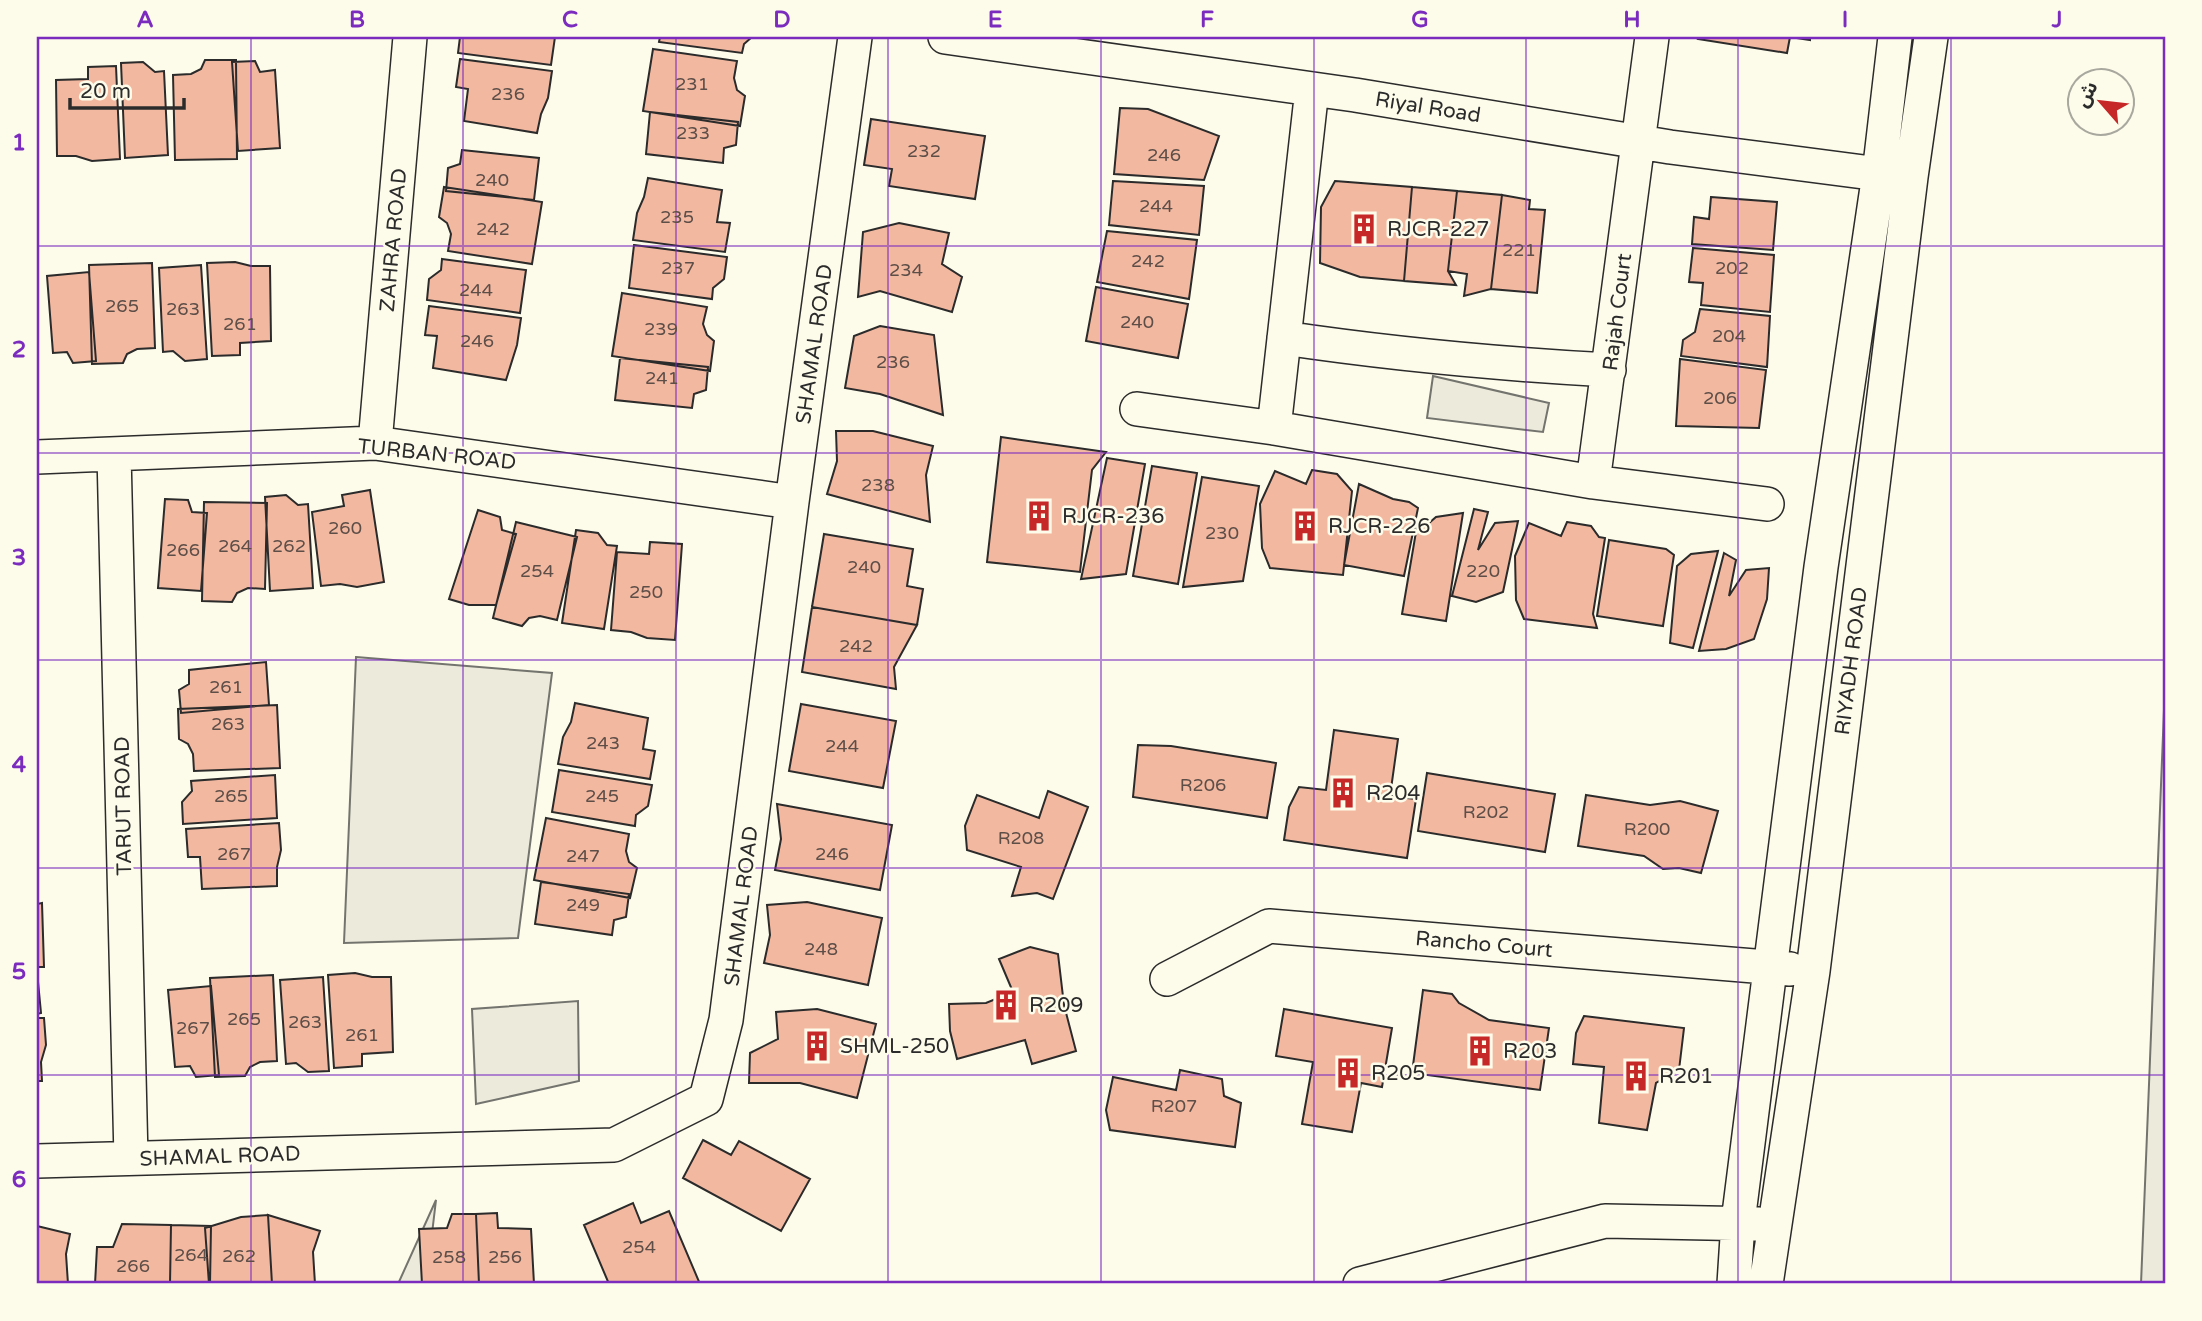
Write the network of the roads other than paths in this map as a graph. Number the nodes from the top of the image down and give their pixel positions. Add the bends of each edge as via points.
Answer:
1 (410, 37) edge
2 (855, 37) edge
3 (945, 37) edge
4 (1652, 37) edge
5 (1895, 37) edge
6 (1931, 37) edge
7 (1312, 89) junction
8 (1638, 142) junction
9 (1895, 176) junction
10 (1284, 338) junction
11 (1609, 370) junction
12 (1137, 410) dead end
13 (1273, 428) junction
14 (375, 443) junction
15 (114, 454) junction
16 (37, 457) edge
17 (1593, 482) junction
18 (792, 502) junction
19 (1767, 504) dead end
20 (1770, 968) junction
21 (1814, 971) junction
22 (1167, 979) dead end
23 (131, 1158) junction
24 (37, 1161) edge
25 (1738, 1222) junction
26 (1774, 1224) junction
27 (1370, 1283) edge
28 (1734, 1284) edge
29 (1766, 1284) edge

1 - 14 street, ZAHRA ROAD
2 - 18 street, SHAMAL ROAD
3 - 7 street, Riyal Road
4 - 8 street, Rajah Court
5 - 9 street, RIYADH ROAD
6 - 9 street, RIYADH ROAD
7 - 8 street, Riyal Road
7 - 10 street
8 - 9 street, Riyal Road
8 - 11 street, Rajah Court
9 - 20 street, RIYADH ROAD via 1821,567
9 - 21 street, RIYADH ROAD
10 - 11 street via 1518,365
10 - 13 street
11 - 17 street, Rajah Court
12 - 13 street
13 - 17 street
14 - 15 street, TURBAN ROAD
14 - 18 street, TURBAN ROAD
15 - 16 street, TURBAN ROAD
15 - 23 street, TARUT ROAD
17 - 19 street
18 - 23 street, SHAMAL ROAD via 726,1020 706,1098 614,1145
20 - 21 street, Rancho Court
20 - 22 street, Rancho Court via 1269,926
20 - 25 street, RIYADH ROAD
21 - 26 street, RIYADH ROAD
23 - 24 street, SHAMAL ROAD
25 - 26 street
25 - 27 street via 1605,1221
25 - 28 street, RIYADH ROAD
26 - 29 street, RIYADH ROAD

